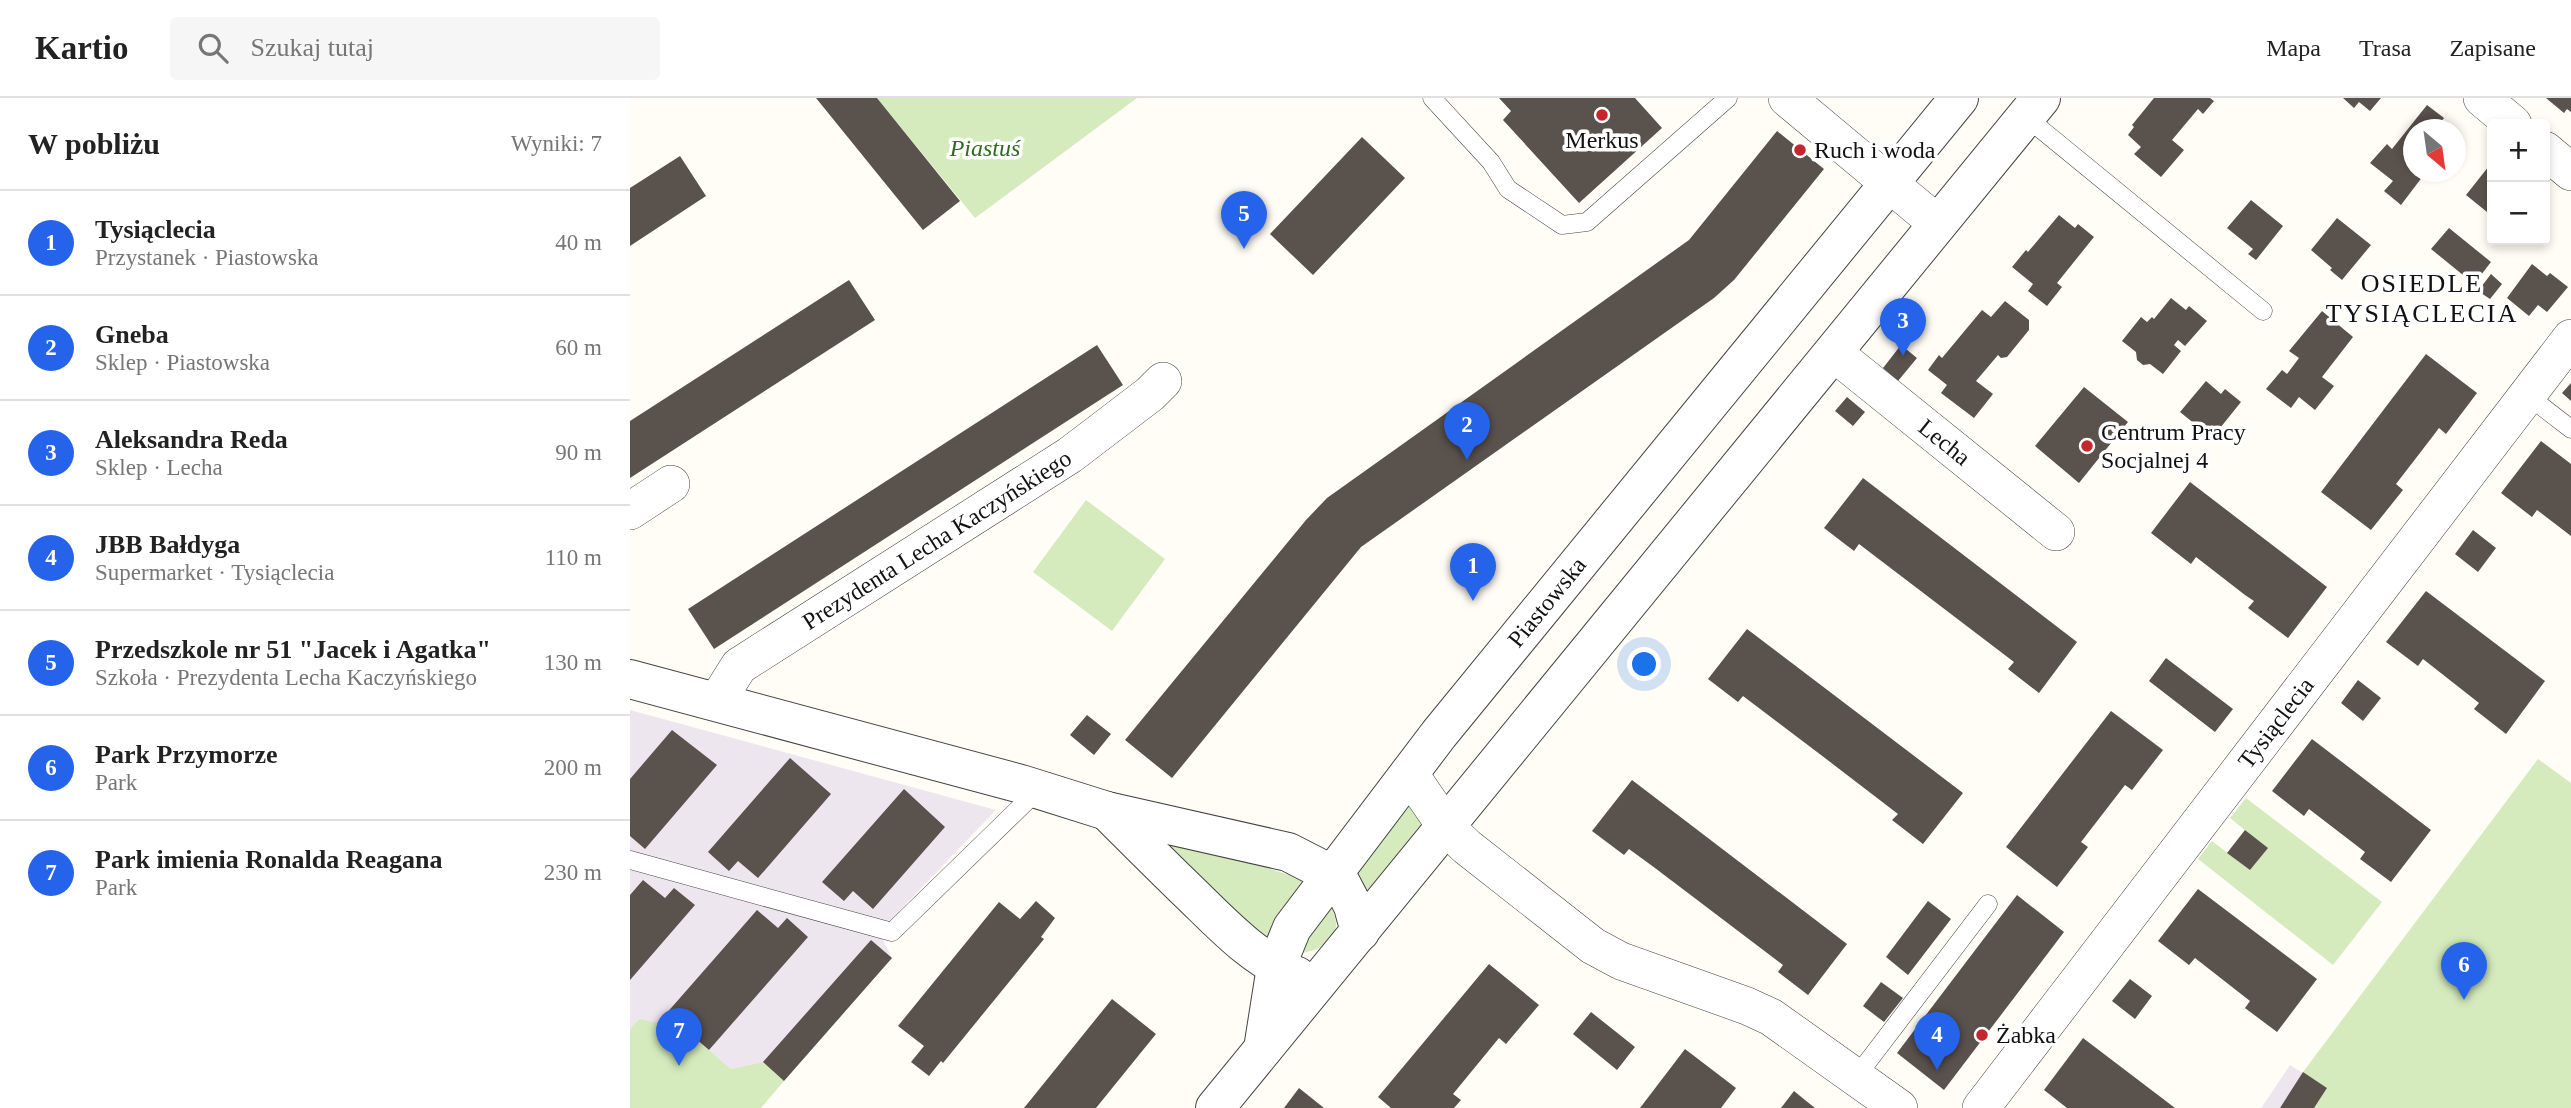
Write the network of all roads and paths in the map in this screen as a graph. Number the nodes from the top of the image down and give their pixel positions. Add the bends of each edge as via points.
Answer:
1 (1433, 98) edge
2 (1728, 98) edge
3 (1787, 98) edge
4 (1959, 98) edge
5 (2482, 98) edge
6 (2034, 107) edge
7 (2508, 119) edge
8 (2550, 154) edge
9 (2571, 172) edge
10 (1889, 184) junction
11 (1938, 224) junction
12 (2263, 310) dead end
13 (2571, 338) edge
14 (1834, 353) junction
15 (1163, 381) dead end
16 (2527, 395) junction
17 (2571, 429) edge
18 (671, 484) dead end
19 (630, 511) edge
20 (2056, 532) dead end
21 (630, 679) edge
22 (717, 701) junction
23 (1409, 773) junction
24 (1039, 789) junction
25 (1107, 811) junction
26 (1446, 827) junction
27 (630, 860) edge
28 (1334, 875) junction
29 (1988, 904) dead end
30 (1360, 932) junction
31 (1276, 967) junction
32 (1318, 984) junction
33 (1263, 1049) junction
34 (1856, 1077) junction
35 (1215, 1108) edge
36 (1899, 1108) edge
37 (1981, 1108) edge

1 - 2 lane via 1491,162 1508,189 1562,225 1587,222
3 - 10 street
4 - 10 street, Piastowska
5 - 7 street
6 - 11 street
6 - 12 lane
8 - 9 street
10 - 11 street
10 - 23 street, Piastowska
11 - 14 street
13 - 16 street, Tysiąclecia
14 - 20 street, Lecha
14 - 26 street
15 - 22 street, Prezydenta Lecha Kaczyńskiego via 1070,455 739,666
16 - 17 lane
16 - 37 street, Tysiąclecia
18 - 19 street
21 - 22 street
22 - 24 street
23 - 26 street
23 - 28 street, Piastowska
24 - 25 street
24 - 27 lane via 892,932
25 - 28 street via 1288,852
25 - 31 street via 1227,929
26 - 30 street
26 - 34 street via 1593,946 1620,961 1771,1017
28 - 30 street via 1353,906
28 - 31 street, Piastowska via 1292,928
29 - 34 lane
30 - 32 street
31 - 32 street
31 - 33 street, Piastowska
32 - 33 street
33 - 35 street
34 - 36 street

